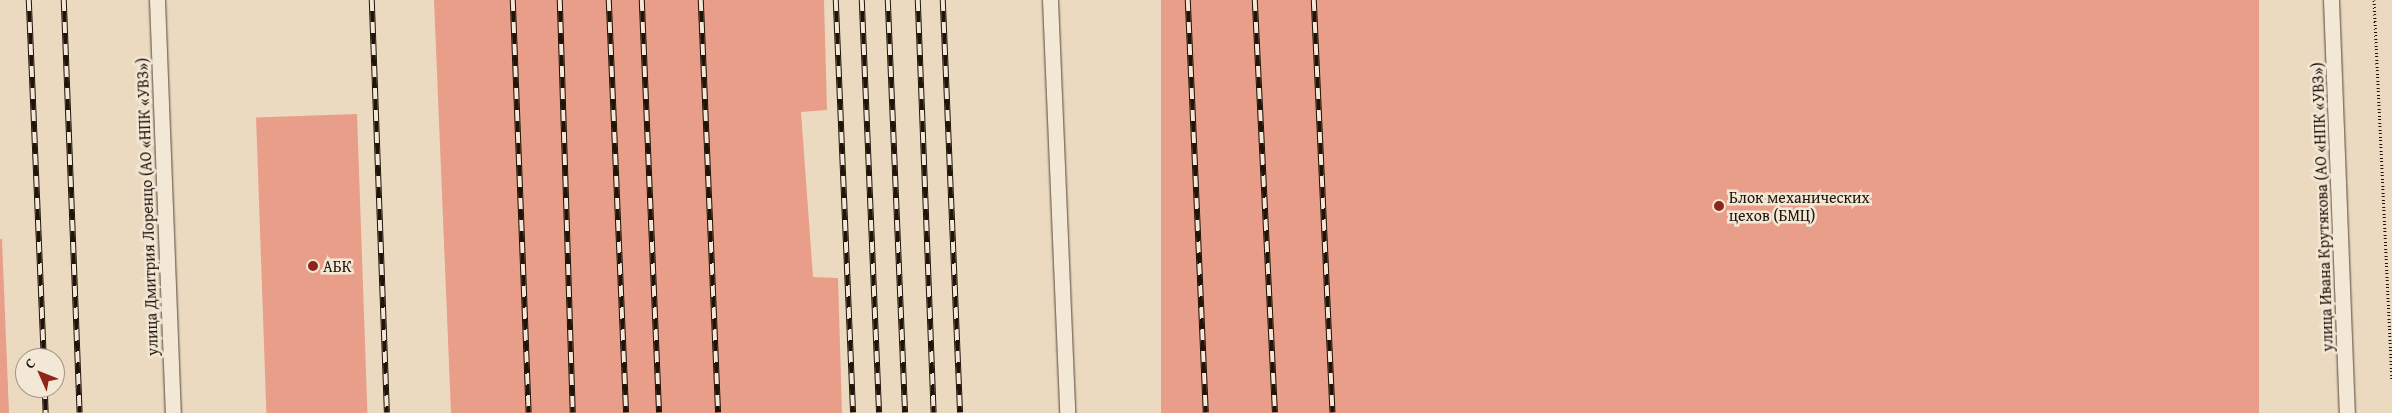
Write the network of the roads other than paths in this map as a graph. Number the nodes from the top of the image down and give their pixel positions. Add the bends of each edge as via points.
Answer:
1 (156, 0) edge
2 (1050, 0) edge
3 (2331, 0) edge
4 (173, 413) edge
5 (1067, 413) edge
6 (2348, 413) edge

1 - 4 lane, улица Дмитрия Лоренцо (АО «НПК «УВЗ»)
2 - 5 lane
3 - 6 lane, улица Ивана Крутякова (АО «НПК «УВЗ»)

